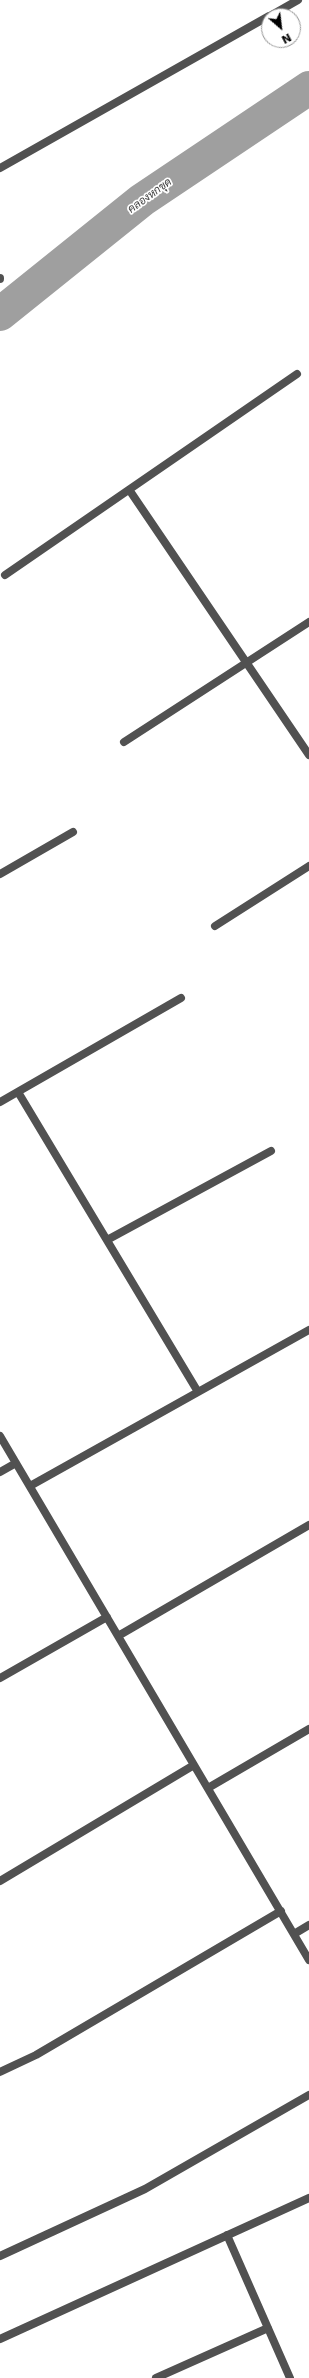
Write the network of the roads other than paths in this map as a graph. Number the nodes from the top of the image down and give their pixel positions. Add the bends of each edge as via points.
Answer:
1 (298, 0) edge
2 (284, 8) edge
3 (261, 21) edge
4 (0, 168) edge
5 (297, 374) dead end
6 (130, 490) junction
7 (5, 575) dead end
8 (309, 622) edge
9 (247, 663) junction
10 (124, 742) dead end
11 (309, 755) edge
12 (73, 832) dead end
13 (309, 866) edge
14 (0, 874) edge
15 (215, 926) dead end
16 (181, 998) dead end
17 (18, 1092) junction
18 (0, 1102) edge
19 (271, 1151) dead end
20 (107, 1240) junction
21 (309, 1330) edge
22 (198, 1392) junction
23 (0, 1436) edge
24 (16, 1463) junction
25 (0, 1472) edge
26 (30, 1486) junction
27 (309, 1525) edge
28 (107, 1617) junction
29 (118, 1636) junction
30 (0, 1678) edge
31 (309, 1729) edge
32 (194, 1765) junction
33 (208, 1788) junction
34 (0, 1881) edge
35 (280, 1911) junction
36 (309, 1925) edge
37 (294, 1934) junction
38 (309, 1960) edge
39 (0, 2072) edge
40 (309, 2095) edge
41 (309, 2198) edge
42 (227, 2235) junction
43 (0, 2256) edge
44 (268, 2328) junction
45 (0, 2339) edge
46 (156, 2378) edge
47 (290, 2378) edge

1 - 2 street
3 - 4 street
5 - 6 street
6 - 7 street
6 - 9 street
8 - 9 street
9 - 10 street
9 - 11 street
12 - 14 street
13 - 15 street
16 - 17 street
17 - 18 street
17 - 20 street
19 - 20 street
20 - 22 street
21 - 22 street
22 - 26 street
23 - 24 street
24 - 25 street
24 - 26 street
26 - 28 street
27 - 29 street
28 - 29 street
28 - 30 street
29 - 32 street
31 - 33 street
32 - 33 street
32 - 34 street
33 - 35 street
35 - 37 street
35 - 39 street via 36,2055
36 - 37 street
37 - 38 street
40 - 43 street via 145,2189
41 - 42 street
42 - 44 street
42 - 45 street
44 - 46 street
44 - 47 street

